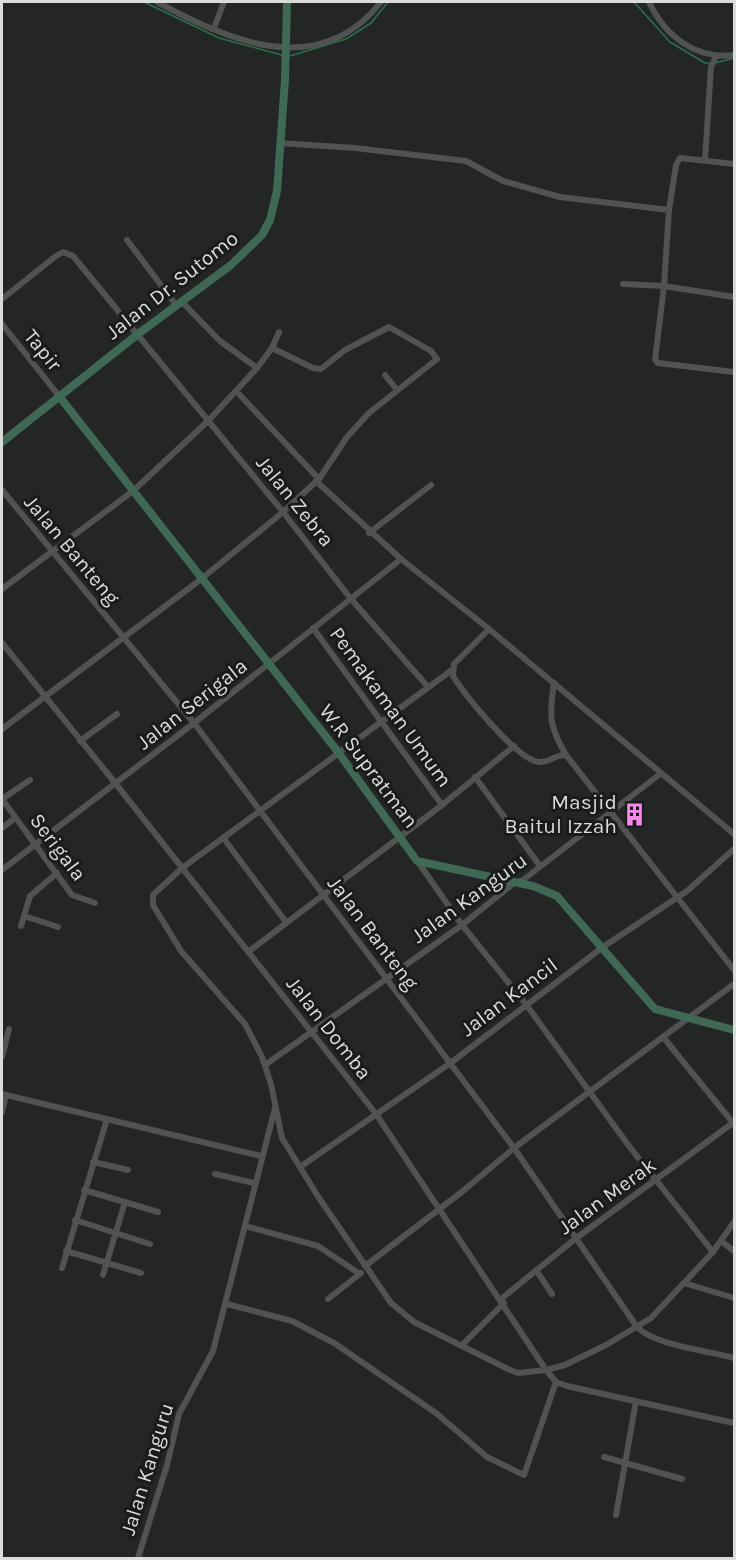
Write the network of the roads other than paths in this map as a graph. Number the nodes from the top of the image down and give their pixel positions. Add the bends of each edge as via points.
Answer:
1 (157, 2) edge
2 (224, 2) edge
3 (287, 2) edge
4 (381, 2) edge
5 (649, 2) edge
6 (214, 28) junction
7 (286, 48) junction
8 (735, 55) edge
9 (714, 61) junction
10 (280, 143) junction
11 (705, 160) junction
12 (735, 164) edge
13 (669, 210) junction
14 (127, 240) dead end
15 (623, 284) dead end
16 (664, 286) junction
17 (735, 297) edge
18 (2, 299) edge
19 (178, 303) junction
20 (2, 324) edge
21 (279, 332) dead end
22 (138, 334) junction
23 (272, 348) junction
24 (257, 368) junction
25 (735, 372) edge
26 (385, 375) dead end
27 (397, 390) junction
28 (237, 392) junction
29 (59, 396) junction
30 (208, 421) junction
31 (2, 442) edge
32 (317, 480) junction
33 (431, 485) dead end
34 (2, 490) edge
35 (133, 491) junction
36 (283, 512) junction
37 (369, 533) junction
38 (51, 552) junction
39 (401, 560) junction
40 (200, 580) junction
41 (2, 589) edge
42 (351, 599) junction
43 (314, 628) junction
44 (489, 629) junction
45 (122, 636) junction
46 (2, 643) edge
47 (268, 665) junction
48 (452, 670) junction
49 (554, 683) junction
50 (428, 687) junction
51 (45, 697) junction
52 (117, 714) dead end
53 (379, 722) junction
54 (194, 723) junction
55 (2, 729) edge
56 (80, 741) junction
57 (514, 746) junction
58 (338, 752) junction
59 (566, 755) junction
60 (660, 774) junction
61 (475, 777) junction
62 (30, 780) dead end
63 (116, 784) junction
64 (2, 799) edge
65 (442, 805) junction
66 (260, 811) junction
67 (610, 812) junction
68 (15, 818) junction
69 (2, 828) edge
70 (735, 834) edge
71 (400, 836) junction
72 (224, 839) junction
73 (35, 844) junction
74 (735, 849) edge
75 (417, 861) junction
76 (540, 866) junction
77 (182, 868) junction
78 (2, 870) edge
79 (57, 873) junction
80 (514, 883) junction
81 (323, 894) junction
82 (678, 897) junction
83 (95, 903) dead end
84 (24, 916) junction
85 (286, 922) junction
86 (462, 925) junction
87 (21, 926) dead end
88 (58, 927) dead end
89 (603, 947) junction
90 (248, 952) junction
91 (735, 970) edge
92 (386, 978) junction
93 (735, 984) edge
94 (525, 1004) junction
95 (687, 1018) junction
96 (9, 1029) dead end
97 (735, 1030) edge
98 (310, 1031) junction
99 (663, 1037) junction
100 (2, 1057) edge
101 (450, 1064) junction
102 (265, 1065) junction
103 (590, 1091) junction
104 (4, 1094) edge
105 (276, 1105) junction
106 (2, 1112) edge
107 (376, 1114) junction
108 (107, 1119) junction
109 (734, 1123) edge
110 (514, 1148) junction
111 (261, 1156) junction
112 (93, 1162) junction
113 (300, 1167) junction
114 (128, 1170) dead end
115 (215, 1174) dead end
116 (656, 1180) junction
117 (254, 1183) junction
118 (84, 1190) junction
119 (125, 1202) junction
120 (440, 1209) junction
121 (158, 1212) dead end
122 (75, 1220) junction
123 (735, 1222) edge
124 (245, 1226) junction
125 (115, 1232) junction
126 (575, 1239) junction
127 (721, 1241) junction
128 (150, 1244) dead end
129 (66, 1251) junction
130 (735, 1251) edge
131 (713, 1252) junction
132 (107, 1263) junction
133 (62, 1268) dead end
134 (366, 1268) junction
135 (536, 1270) junction
136 (141, 1273) dead end
137 (360, 1274) junction
138 (103, 1275) dead end
139 (684, 1283) junction
140 (552, 1294) dead end
141 (735, 1298) edge
142 (328, 1299) dead end
143 (502, 1301) junction
144 (227, 1304) junction
145 (637, 1327) junction
146 (461, 1346) junction
147 (735, 1358) edge
148 (546, 1370) junction
149 (556, 1382) junction
150 (636, 1401) junction
151 (735, 1423) edge
152 (604, 1457) dead end
153 (625, 1465) junction
154 (682, 1479) dead end
155 (616, 1515) dead end
156 (138, 1558) edge

1 - 6 street
2 - 6 street
3 - 7 street, Jalan Dr. Sutomo
4 - 7 street via 363,22 332,39
5 - 9 street via 687,47
6 - 7 street via 262,46
7 - 10 street, Jalan Dr. Sutomo
8 - 9 street
9 - 11 street
10 - 13 street via 466,161 503,181 560,197
10 - 19 street, Jalan Dr. Sutomo via 274,206 262,235 231,265
11 - 12 street
11 - 13 street via 678,160
13 - 16 street
14 - 19 street
15 - 16 street
16 - 17 street
16 - 25 street via 655,360
18 - 22 street, Jalan Zebra via 60,253 69,253
19 - 22 street, Jalan Dr. Sutomo
19 - 24 street
20 - 29 street, Tapir
21 - 23 street
22 - 29 street, Jalan Dr. Sutomo
22 - 30 street, Jalan Zebra
23 - 24 street
23 - 27 street via 321,369 345,350 385,328 395,328 437,359
24 - 28 street
26 - 27 street
27 - 32 street via 358,424
28 - 30 street
28 - 32 street
29 - 31 street, Jalan Dr. Sutomo
29 - 35 street, W.R Supratman
30 - 35 street
30 - 36 street, Jalan Zebra
32 - 36 street
32 - 37 street
33 - 37 street
34 - 38 street, Jalan Banteng
35 - 38 street
35 - 40 street, W.R Supratman
36 - 40 street
36 - 42 street, Jalan Zebra
37 - 39 street
38 - 41 street
38 - 45 street, Jalan Banteng
39 - 42 street, Jalan Serigala
39 - 44 street
40 - 45 street
40 - 47 street, W.R Supratman
42 - 43 street, Jalan Serigala
42 - 50 street, Jalan Zebra
43 - 47 street, Jalan Serigala
43 - 53 street, Pemakaman Umum
44 - 48 street
44 - 49 street
45 - 51 street
45 - 54 street, Jalan Banteng
46 - 51 street, Jalan Domba
47 - 54 street, Jalan Serigala
47 - 58 street, W.R Supratman
48 - 50 street
48 - 57 street via 460,687
49 - 59 street via 549,714 554,735
49 - 60 street
50 - 53 street
51 - 55 street
51 - 56 street, Jalan Domba
52 - 56 street
53 - 58 street
53 - 65 street, Pemakaman Umum
54 - 63 street, Jalan Serigala
54 - 66 street, Jalan Banteng
56 - 63 street, Jalan Domba
57 - 59 street via 537,762
57 - 61 street
58 - 66 street
58 - 71 street, W.R Supratman
59 - 67 street
60 - 67 street, Jalan Kanguru
60 - 70 street
61 - 65 street
61 - 76 street, Pemakaman Umum
62 - 64 street
63 - 73 street, Jalan Serigala
63 - 77 street, Jalan Domba
64 - 68 street, Serigala
65 - 71 street
66 - 72 street
66 - 81 street, Jalan Banteng
67 - 76 street, Jalan Kanguru
67 - 82 street
68 - 69 street
68 - 73 street, Serigala
71 - 75 street, W.R Supratman
71 - 81 street
72 - 77 street
72 - 85 street
73 - 78 street, Jalan Serigala
73 - 79 street, Serigala
74 - 82 street, Jalan Kancil
75 - 80 street, W.R Supratman
75 - 86 street
76 - 80 street, Jalan Kanguru
77 - 90 street, Jalan Domba
77 - 102 street via 153,895 153,905 181,951 238,1014
79 - 83 street, Serigala via 72,895
79 - 84 street via 30,896
80 - 86 street, Jalan Kanguru
80 - 89 street, W.R Supratman via 557,896
81 - 85 street
81 - 92 street, Jalan Banteng
82 - 89 street, Jalan Kancil
82 - 91 street
84 - 87 street
84 - 88 street
85 - 90 street
86 - 92 street, Jalan Kanguru
86 - 94 street
89 - 94 street, Jalan Kancil
89 - 95 street, W.R Supratman via 656,1009
90 - 98 street, Jalan Domba
92 - 98 street, Jalan Kanguru
92 - 101 street, Jalan Banteng
93 - 95 street
94 - 101 street, Jalan Kancil
94 - 103 street
95 - 97 street, W.R Supratman
95 - 99 street
96 - 100 street
98 - 102 street, Jalan Kanguru
98 - 107 street, Jalan Domba
99 - 103 street
99 - 109 street
101 - 107 street, Jalan Kancil
101 - 110 street, Jalan Banteng
102 - 105 street
103 - 110 street
103 - 116 street
104 - 106 street
104 - 108 street
105 - 111 street
105 - 113 street via 282,1138
107 - 113 street, Jalan Kancil
107 - 120 street, Jalan Domba
108 - 111 street
108 - 112 street
109 - 116 street, Jalan Merak
110 - 120 street
110 - 126 street, Jalan Banteng
111 - 117 street, Jalan Kanguru
112 - 114 street
112 - 118 street
113 - 134 street
115 - 117 street
116 - 126 street, Jalan Merak
116 - 131 street
117 - 124 street, Jalan Kanguru
118 - 119 street
118 - 122 street
119 - 121 street
119 - 125 street
120 - 134 street
120 - 143 street, Jalan Domba
122 - 125 street
122 - 129 street
123 - 127 street
124 - 137 street via 318,1246
124 - 144 street, Jalan Kanguru
125 - 128 street
125 - 132 street
126 - 135 street, Jalan Merak
126 - 145 street, Jalan Banteng
127 - 130 street
127 - 131 street
129 - 132 street
129 - 133 street
131 - 139 street
132 - 136 street
132 - 138 street
134 - 137 street
134 - 146 street via 402,1313
135 - 140 street
135 - 143 street, Jalan Merak
137 - 142 street
139 - 141 street
139 - 145 street via 658,1312
143 - 146 street, Jalan Merak
143 - 148 street, Jalan Domba
144 - 149 street via 292,1322 334,1343 436,1413 487,1457 524,1475
144 - 156 street, Jalan Kanguru via 210,1358 179,1414
145 - 147 street, Jalan Banteng via 657,1339
145 - 148 street via 564,1365
146 - 148 street via 510,1370
148 - 149 street, Jalan Domba
149 - 150 street
150 - 151 street
150 - 153 street
152 - 153 street
153 - 154 street
153 - 155 street

